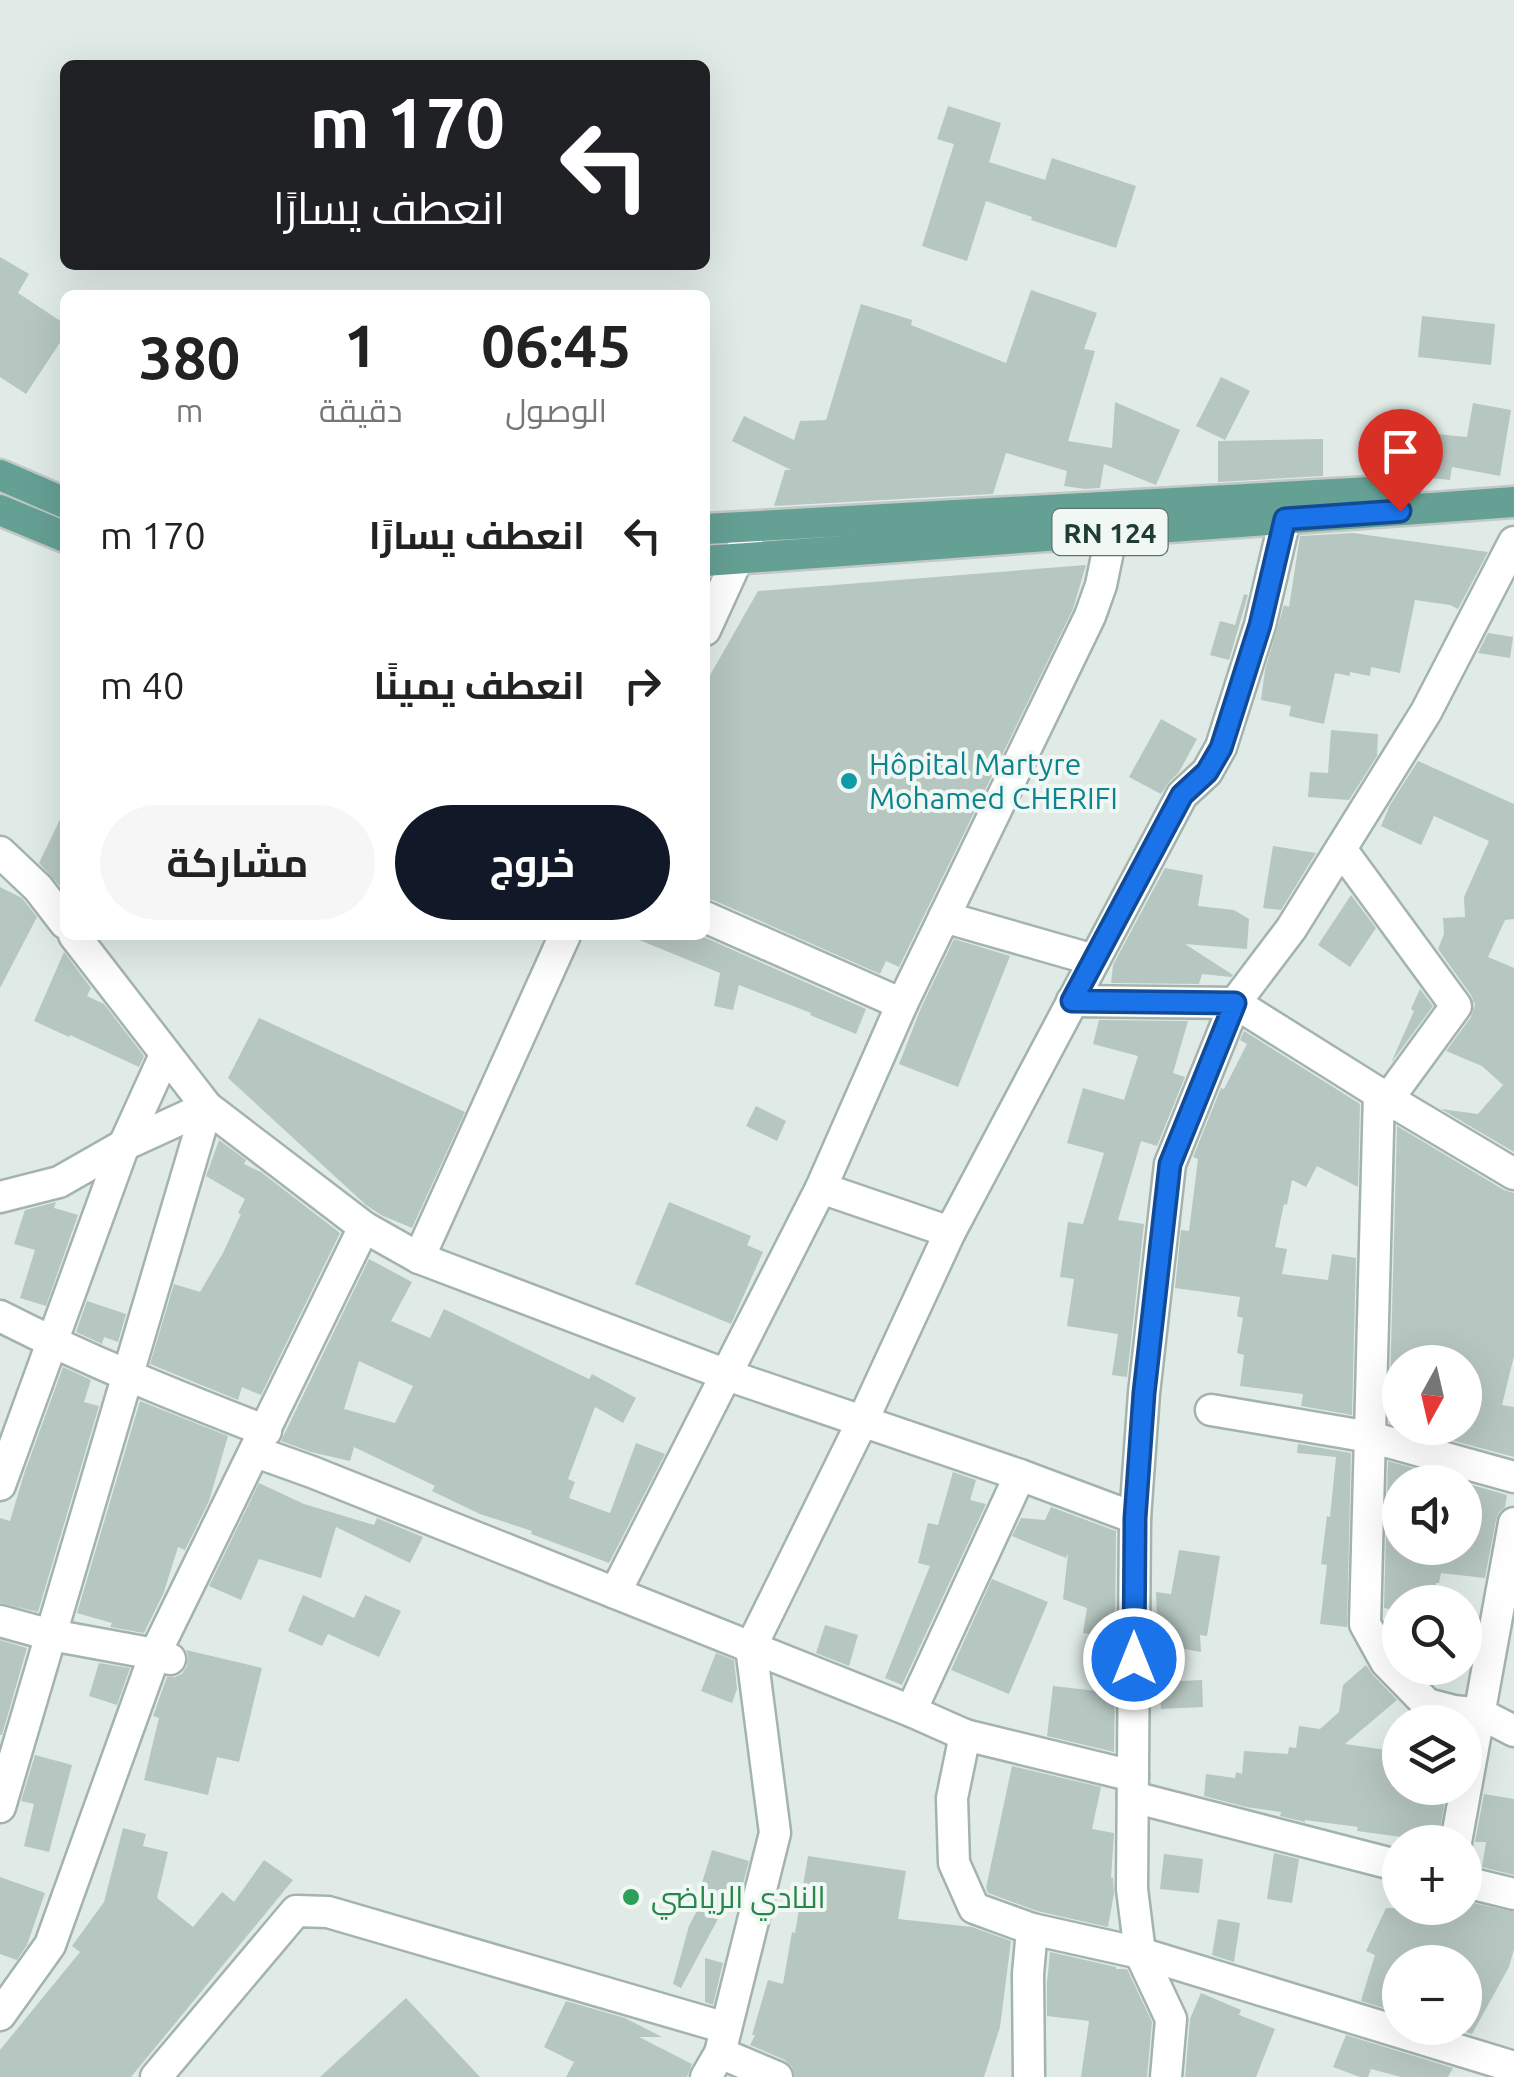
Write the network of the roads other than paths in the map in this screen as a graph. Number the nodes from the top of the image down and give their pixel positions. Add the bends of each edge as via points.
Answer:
1 (0, 474) edge
2 (1514, 484) edge
3 (60, 500) edge
4 (1514, 502) edge
5 (0, 510) edge
6 (1285, 519) junction
7 (752, 526) junction
8 (710, 530) edge
9 (1112, 532) junction
10 (60, 535) edge
11 (1514, 542) edge
12 (738, 560) junction
13 (710, 561) edge
14 (710, 619) edge
15 (1341, 848) junction
16 (3, 864) edge
17 (60, 917) edge
18 (944, 917) junction
19 (710, 920) edge
20 (78, 940) edge
21 (563, 940) edge
22 (1094, 960) junction
23 (1072, 1001) junction
24 (1235, 1003) junction
25 (902, 1004) junction
26 (165, 1055) junction
27 (1383, 1096) junction
28 (207, 1107) junction
29 (124, 1145) junction
30 (1514, 1174) edge
31 (821, 1188) junction
32 (0, 1198) edge
33 (364, 1227) junction
34 (950, 1232) junction
35 (419, 1258) junction
36 (0, 1316) edge
37 (52, 1342) junction
38 (727, 1376) junction
39 (127, 1377) junction
40 (1211, 1410) dead end
41 (863, 1420) junction
42 (1370, 1437) junction
43 (261, 1442) junction
44 (1020, 1475) junction
45 (1514, 1477) edge
46 (0, 1485) edge
47 (1135, 1518) junction
48 (1514, 1523) edge
49 (615, 1592) junction
50 (0, 1620) edge
51 (51, 1634) junction
52 (751, 1647) junction
53 (163, 1657) junction
54 (1431, 1705) edge
55 (1482, 1708) edge
56 (911, 1710) junction
57 (1482, 1715) edge
58 (1514, 1731) edge
59 (965, 1735) junction
60 (1133, 1786) junction
61 (0, 1807) edge
62 (1382, 1861) edge
63 (1482, 1886) edge
64 (1514, 1894) edge
65 (1032, 1929) junction
66 (1140, 1953) junction
67 (0, 2015) edge
68 (717, 2053) edge
69 (1514, 2068) edge
70 (156, 2077) edge
71 (777, 2077) edge
72 (1029, 2077) edge
73 (1166, 2077) edge

1 - 3 main road
2 - 7 main road, RN 124
4 - 6 main road, RN 124
5 - 10 main road
6 - 9 main road, RN 124
6 - 22 street via 1221,748 1182,795
7 - 8 main road, RN 124
7 - 12 street
9 - 12 main road, RN 124
9 - 18 street via 1090,616
11 - 15 street via 1426,712
12 - 13 main road, RN 124
12 - 14 street
15 - 24 street
15 - 27 street via 1456,1006
16 - 17 street via 38,888
18 - 22 street
18 - 25 street
19 - 25 street
20 - 26 street
21 - 35 street
22 - 23 street
23 - 24 street
23 - 34 street
24 - 27 street
24 - 47 street via 1170,1164
25 - 31 street
26 - 28 street
26 - 29 street
27 - 30 street
27 - 42 street
28 - 29 street
28 - 33 street
28 - 39 street
29 - 32 street via 58,1182
29 - 37 street
31 - 34 street
31 - 38 street
33 - 35 street
33 - 43 street
34 - 41 street
35 - 38 street
36 - 37 street
37 - 39 street
37 - 46 street
38 - 41 street
38 - 49 street
39 - 43 street
39 - 51 street
40 - 42 street
41 - 44 street
41 - 52 street
42 - 45 street
42 - 54 street via 1366,1624 1386,1662
43 - 49 street via 312,1472
43 - 53 street
44 - 47 street
44 - 56 street
47 - 60 street
48 - 55 street
49 - 52 street
50 - 51 street
51 - 53 street
51 - 61 street
52 - 56 street
52 - 68 street via 775,1832
53 - 67 street via 50,1945
56 - 59 street
57 - 58 street
59 - 60 street
59 - 65 street via 952,1798 954,1863 974,1908
60 - 62 street
60 - 66 street via 1132,1889
63 - 64 street
65 - 66 street
65 - 72 street
66 - 69 street
66 - 73 street via 1171,2019
68 - 70 street via 328,1912 296,1911
68 - 71 street

